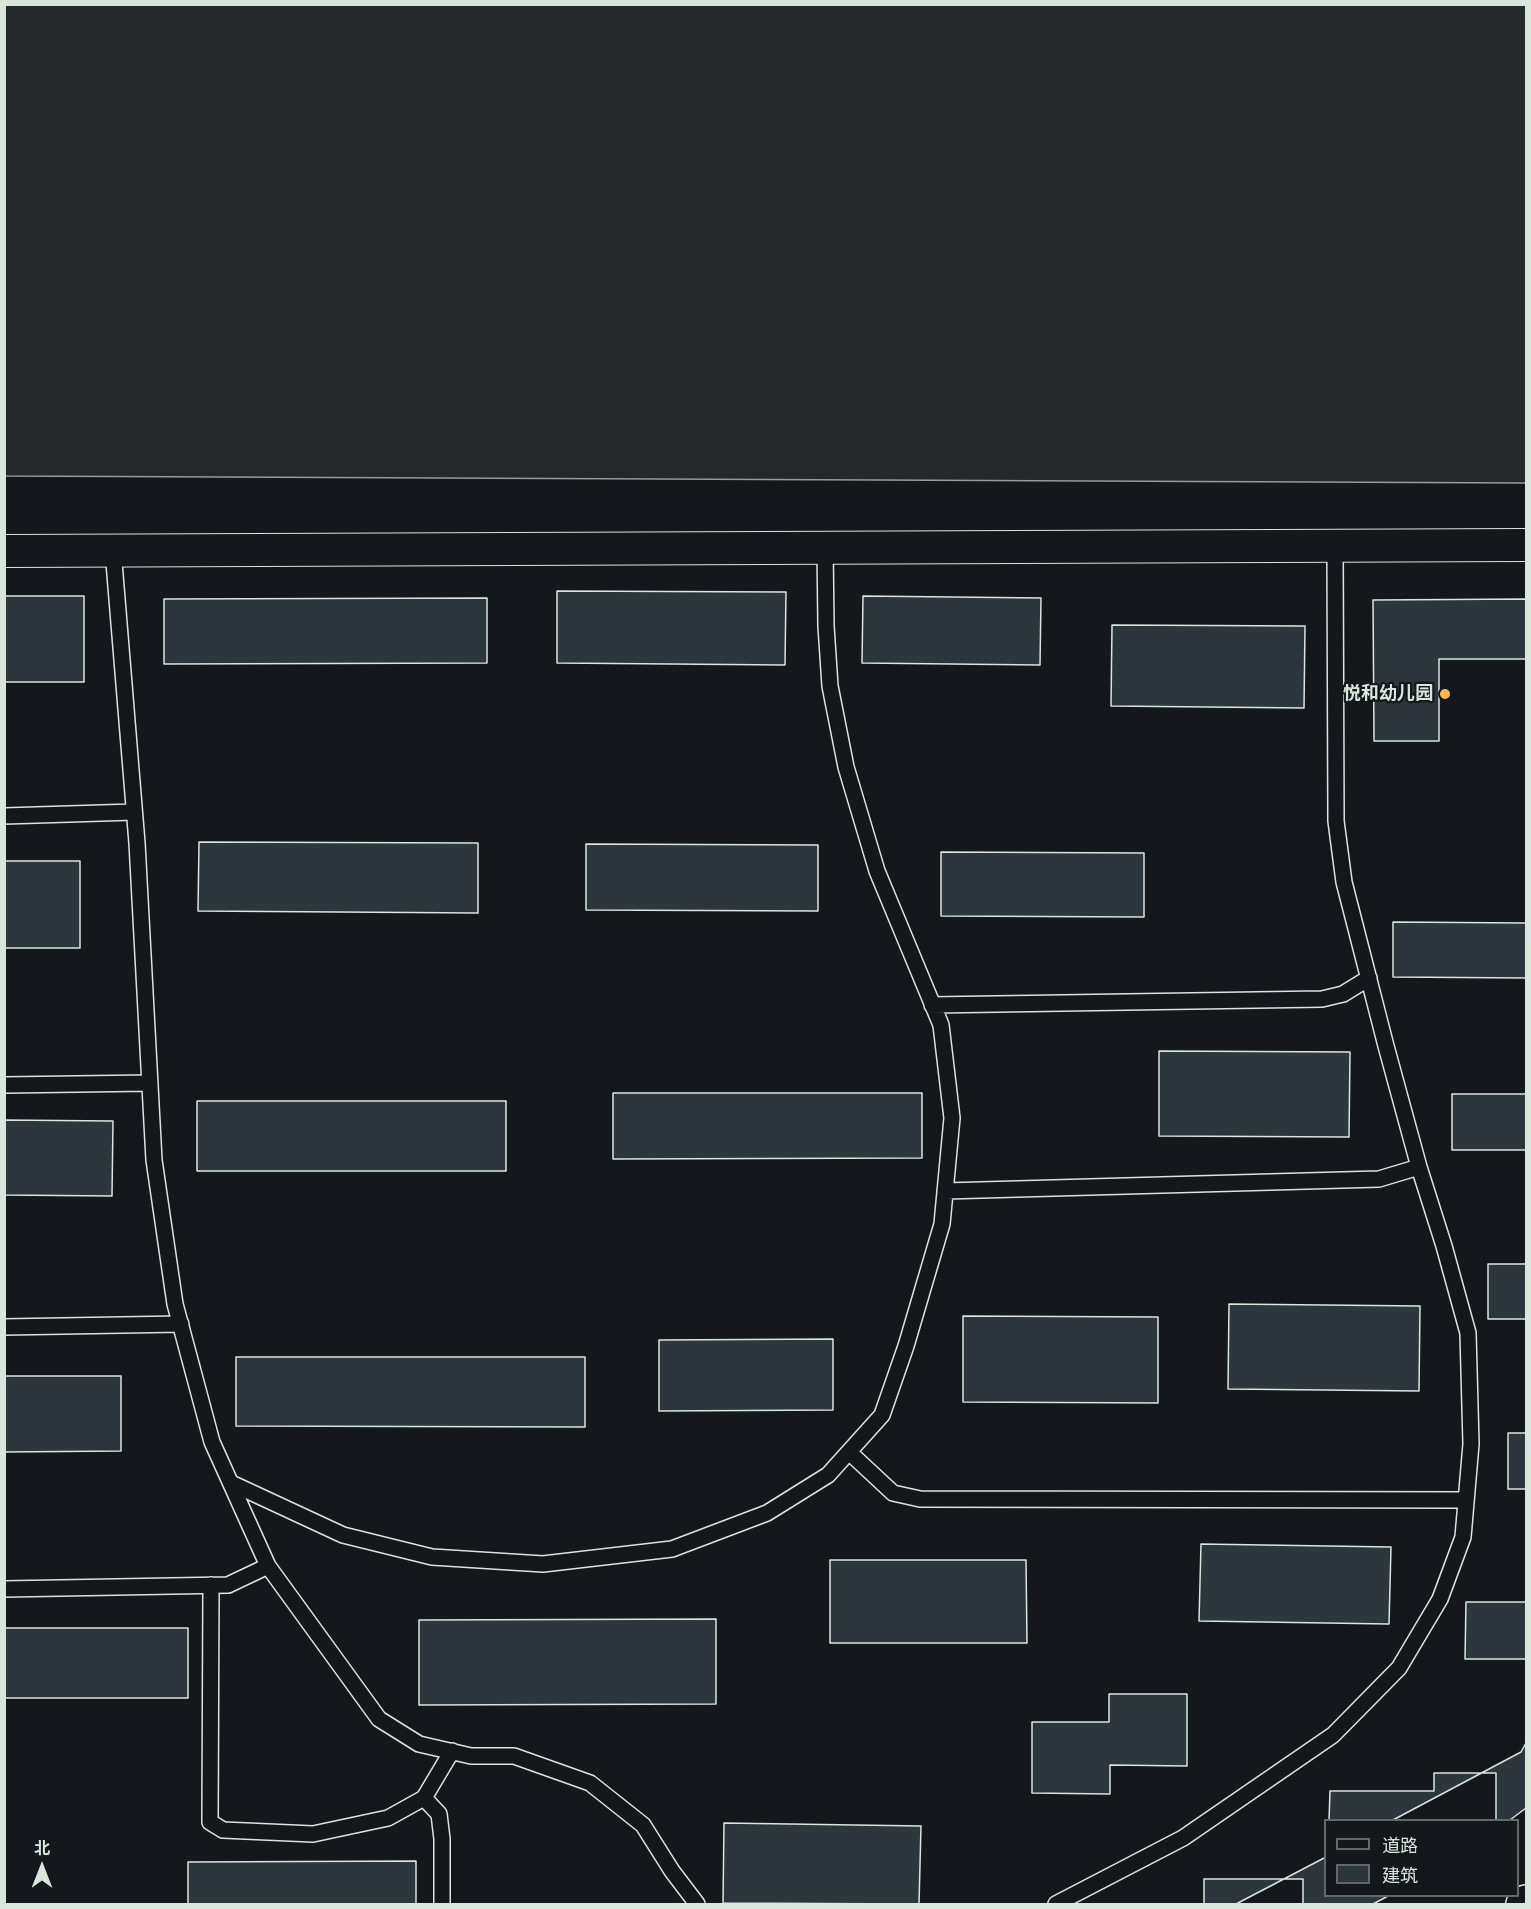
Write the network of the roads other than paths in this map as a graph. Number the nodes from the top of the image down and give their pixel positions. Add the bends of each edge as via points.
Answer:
1 (1527, 545) edge
2 (1335, 546) junction
3 (825, 547) junction
4 (4, 550) edge
5 (113, 550) junction
6 (134, 812) junction
7 (4, 816) edge
8 (1369, 978) junction
9 (932, 1005) junction
10 (150, 1083) junction
11 (4, 1085) edge
12 (1419, 1167) junction
13 (945, 1191) junction
14 (181, 1324) junction
15 (4, 1327) edge
16 (849, 1452) junction
17 (231, 1484) junction
18 (1466, 1500) junction
19 (268, 1566) junction
20 (211, 1585) junction
21 (4, 1589) edge
22 (452, 1751) junction
23 (424, 1798) junction
24 (442, 1905) edge
25 (697, 1905) edge
26 (1056, 1905) edge

1 - 2 street
2 - 3 street
2 - 8 lane via 1336,821 1344,882
3 - 5 street
3 - 9 lane via 830,686 846,767 877,872
4 - 5 street
5 - 6 lane
6 - 7 lane
6 - 10 lane
8 - 9 lane via 1343,994 1322,999
8 - 12 lane
9 - 13 lane via 941,1025 952,1118
10 - 11 lane
10 - 14 lane via 154,1160
12 - 13 lane via 1379,1179
12 - 18 lane via 1468,1333 1471,1444
13 - 16 lane via 942,1224 882,1415
14 - 15 lane
14 - 17 lane via 212,1442
16 - 17 lane via 828,1475 767,1513 672,1549 543,1564 432,1557 343,1535
16 - 18 lane via 893,1492 920,1499
17 - 19 lane
18 - 26 lane via 1464,1537 1440,1599 1399,1668 1333,1735 1183,1838
19 - 20 lane via 228,1585
19 - 22 lane via 379,1719 418,1744
20 - 21 lane
20 - 23 lane via 210,1822 223,1830 313,1834 388,1818
22 - 23 lane
22 - 25 lane via 471,1756 514,1756 591,1783 644,1825
23 - 24 lane via 439,1814

